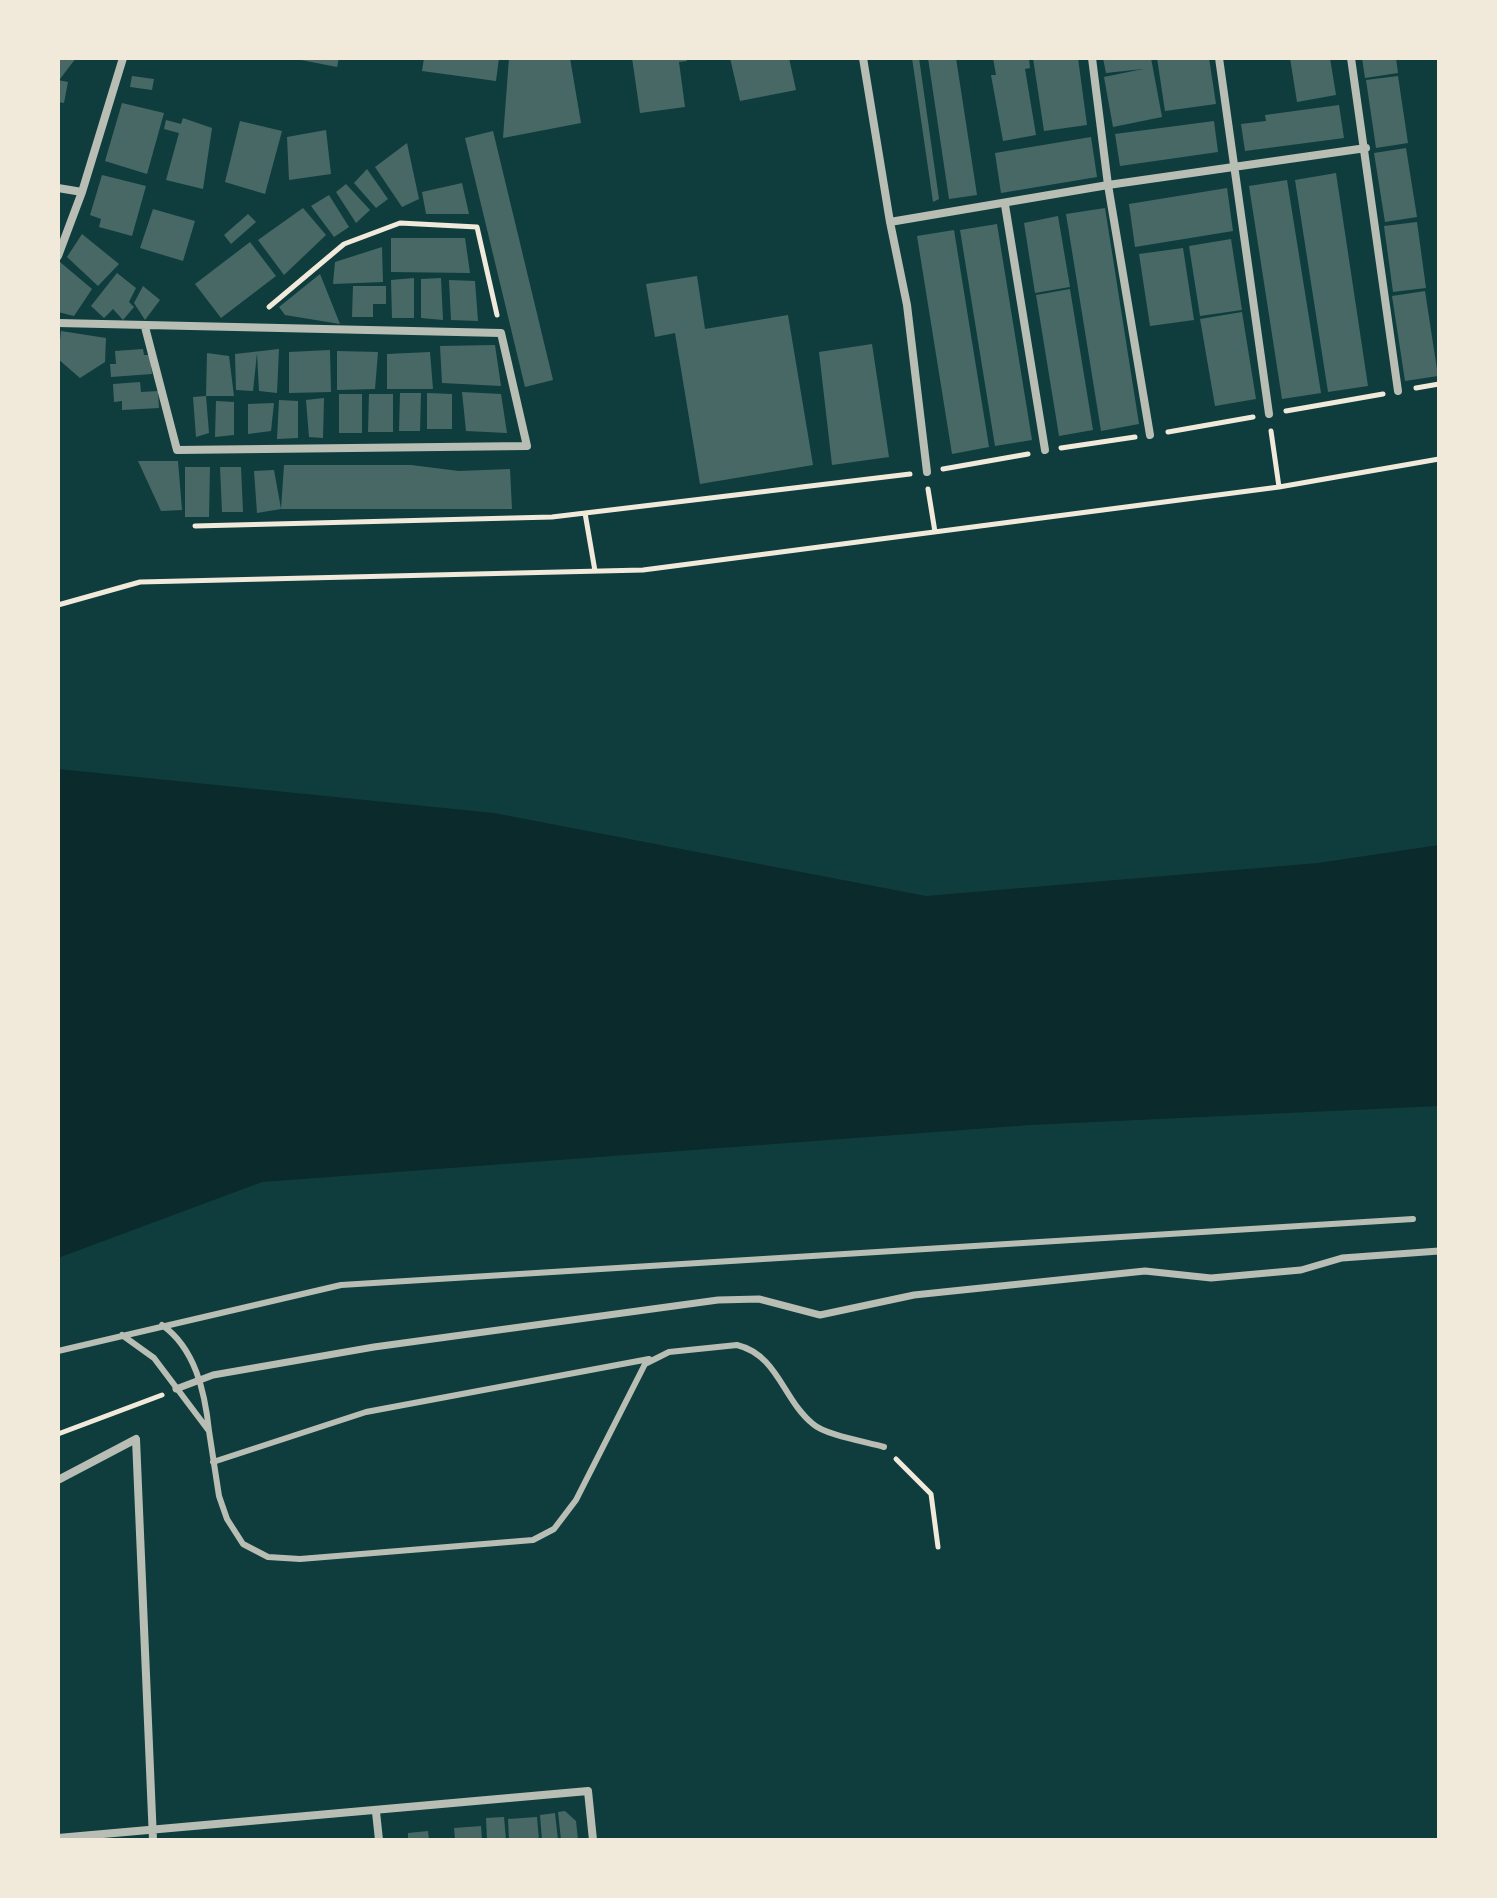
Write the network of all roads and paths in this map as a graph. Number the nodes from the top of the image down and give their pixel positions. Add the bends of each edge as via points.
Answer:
1 (123, 58) edge
2 (863, 58) edge
3 (1092, 58) edge
4 (1219, 58) edge
5 (1351, 58) edge
6 (1366, 148) junction
7 (1232, 169) junction
8 (1108, 185) junction
9 (58, 188) edge
10 (82, 192) junction
11 (1005, 205) junction
12 (890, 222) junction
13 (58, 256) edge
14 (58, 323) edge
15 (145, 327) junction
16 (244, 329) junction
17 (501, 333) junction
18 (1439, 384) edge
19 (1398, 391) junction
20 (1269, 414) junction
21 (1150, 435) junction
22 (1274, 447) dead end
23 (1045, 450) junction
24 (1439, 459) edge
25 (927, 472) junction
26 (1279, 487) junction
27 (929, 499) dead end
28 (585, 513) junction
29 (195, 526) dead end
30 (935, 532) junction
31 (595, 571) junction
32 (58, 605) edge
33 (1413, 1219) dead end
34 (1439, 1251) edge
35 (162, 1325) junction
36 (122, 1335) junction
37 (58, 1351) edge
38 (653, 1358) junction
39 (198, 1380) junction
40 (176, 1389) junction
41 (209, 1431) junction
42 (58, 1434) edge
43 (884, 1447) joint
44 (213, 1462) junction
45 (58, 1480) edge
46 (938, 1547) dead end
47 (376, 1812) junction
48 (152, 1836) edge
49 (58, 1838) edge
50 (379, 1840) edge
51 (593, 1840) edge

1 - 10 street
2 - 12 street
3 - 8 street
4 - 7 street
5 - 6 street
6 - 7 street
6 - 19 street
7 - 8 street
7 - 20 street
8 - 11 street
8 - 21 street
9 - 10 street
10 - 13 street
11 - 12 street
11 - 23 street
12 - 25 street via 907,305
14 - 15 street
15 - 16 street
15 - 17 street via 177,450 527,446
16 - 17 street
16 - 17 path via 344,244 400,223 477,227
18 - 19 path
19 - 20 path
20 - 21 path
21 - 23 path
22 - 26 path
23 - 25 path
24 - 26 path
25 - 28 path
26 - 30 path
27 - 30 path
28 - 29 path
28 - 31 path
30 - 31 path via 643,570
31 - 32 path via 140,582
33 - 35 lane via 341,1285
34 - 39 street via 1342,1258 1301,1270 1211,1278 1145,1271 914,1295 820,1315 759,1299 718,1300 374,1347
35 - 36 lane
35 - 39 lane via 180,1338
36 - 37 lane
36 - 40 lane via 154,1358
38 - 43 lane via 669,1352 748,1348 776,1372 814,1426
38 - 44 lane via 366,1412
38 - 44 lane via 645,1364 576,1500 554,1529 533,1540 300,1559 268,1557 243,1544 227,1519
39 - 40 street
39 - 41 lane
40 - 41 lane
40 - 42 path
41 - 44 lane
43 - 46 path via 931,1494
45 - 48 street via 136,1439
47 - 48 street
47 - 50 street
47 - 51 street via 588,1791
48 - 49 street

